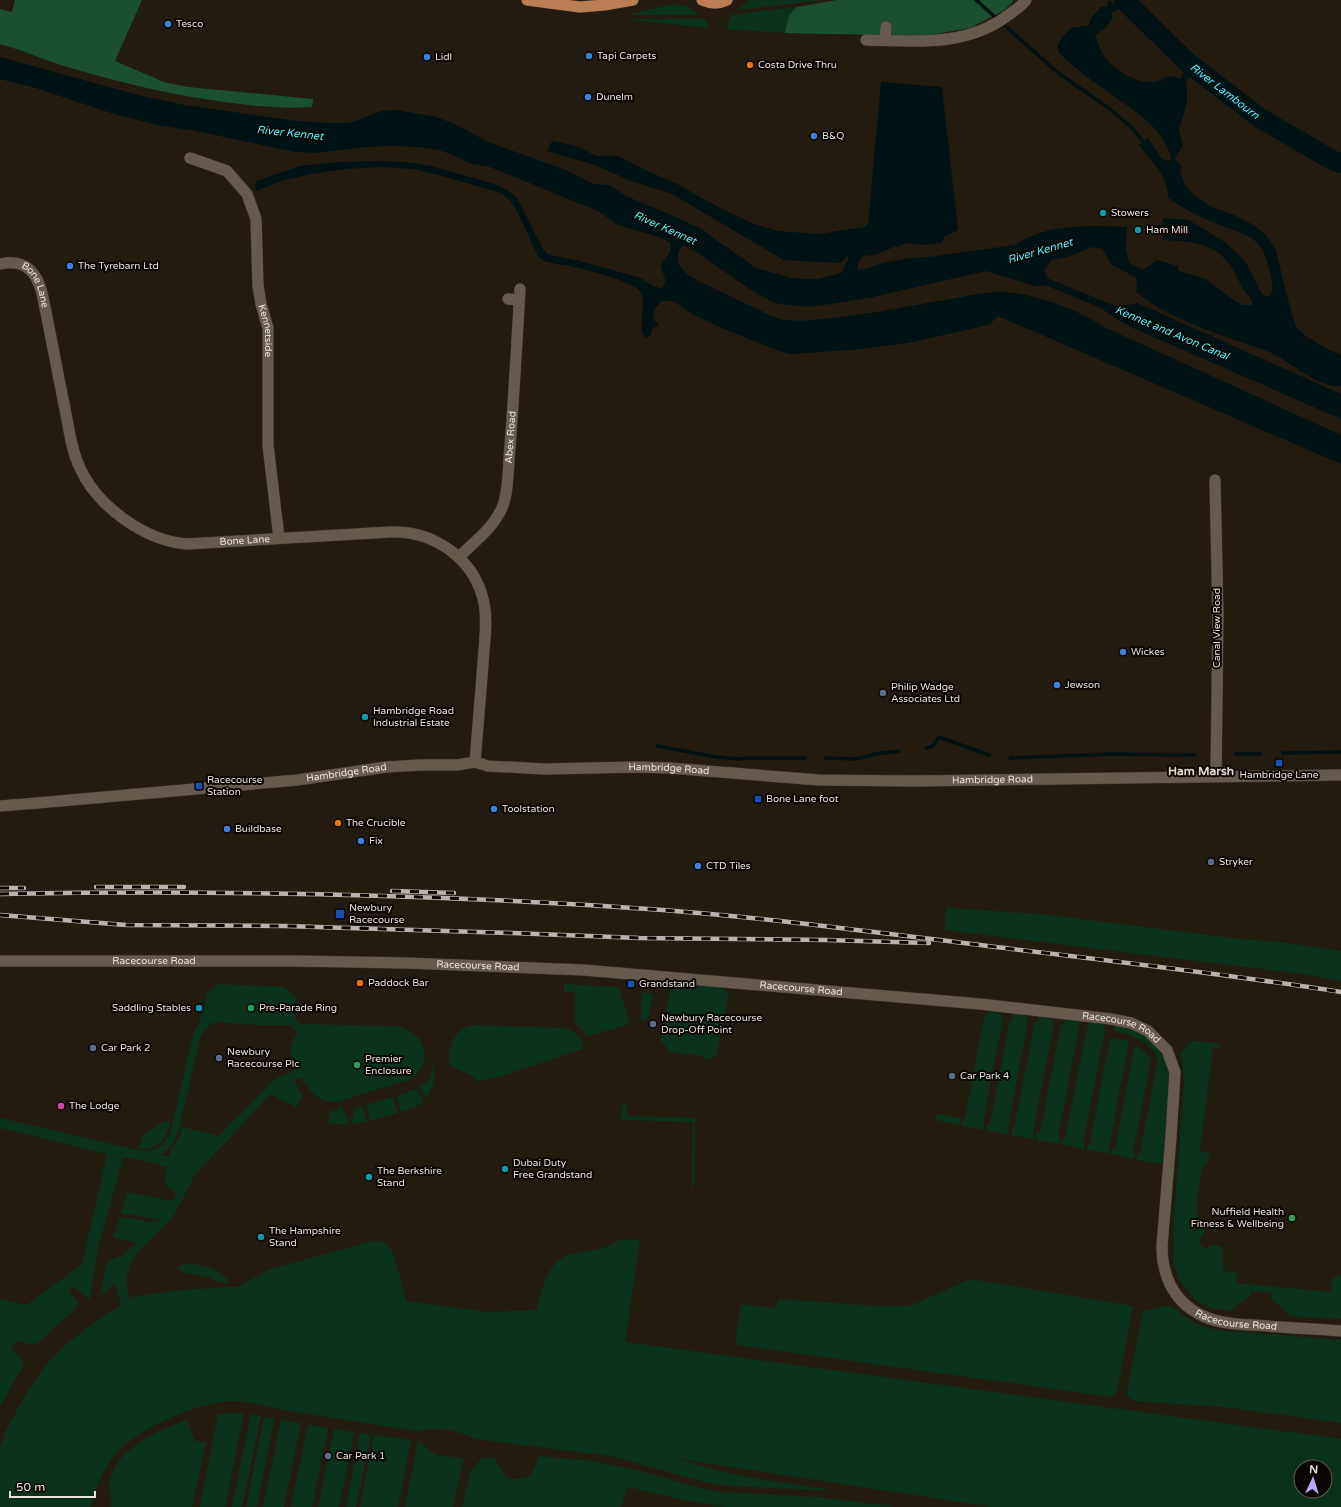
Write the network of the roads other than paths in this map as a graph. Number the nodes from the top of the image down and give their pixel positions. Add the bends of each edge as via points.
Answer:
1 (527, 0) edge
2 (629, 0) edge
3 (702, 0) edge
4 (727, 0) edge
5 (1026, 0) edge
6 (886, 27) dead end
7 (866, 40) dead end
8 (885, 40) junction
9 (190, 158) dead end
10 (0, 264) edge
11 (516, 296) dead end
12 (1215, 480) dead end
13 (279, 538) junction
14 (459, 557) junction
15 (475, 762) junction
16 (1216, 776) junction
17 (1341, 776) edge
18 (0, 806) edge
19 (0, 961) edge
20 (1341, 1331) edge

1 - 2 main road via 580,6
3 - 4 main road via 719,3
5 - 8 street via 984,30 948,40
6 - 8 street
7 - 8 street
9 - 13 street, Kennetside via 226,170 247,194 256,219 258,286 268,328 268,445
10 - 13 street, Bone Lane via 21,264 37,278 74,450 80,467 98,496 124,519 172,542 187,544
11 - 14 street, Abex Road via 513,406 504,500 495,522
12 - 16 street, Canal View Road via 1218,616
13 - 14 street, Bone Lane via 400,531 432,539
14 - 15 street, Bone Lane via 479,586 485,614
15 - 16 street, Hambridge Road via 488,766 545,769 669,768 840,780
15 - 18 street, Hambridge Road via 386,767 297,780
16 - 17 street, Hambridge Road
19 - 20 street, Racecourse Road via 295,961 584,970 980,1004 1131,1023 1148,1031 1167,1050 1175,1072 1162,1246 1163,1263 1173,1292 1198,1314 1224,1323

